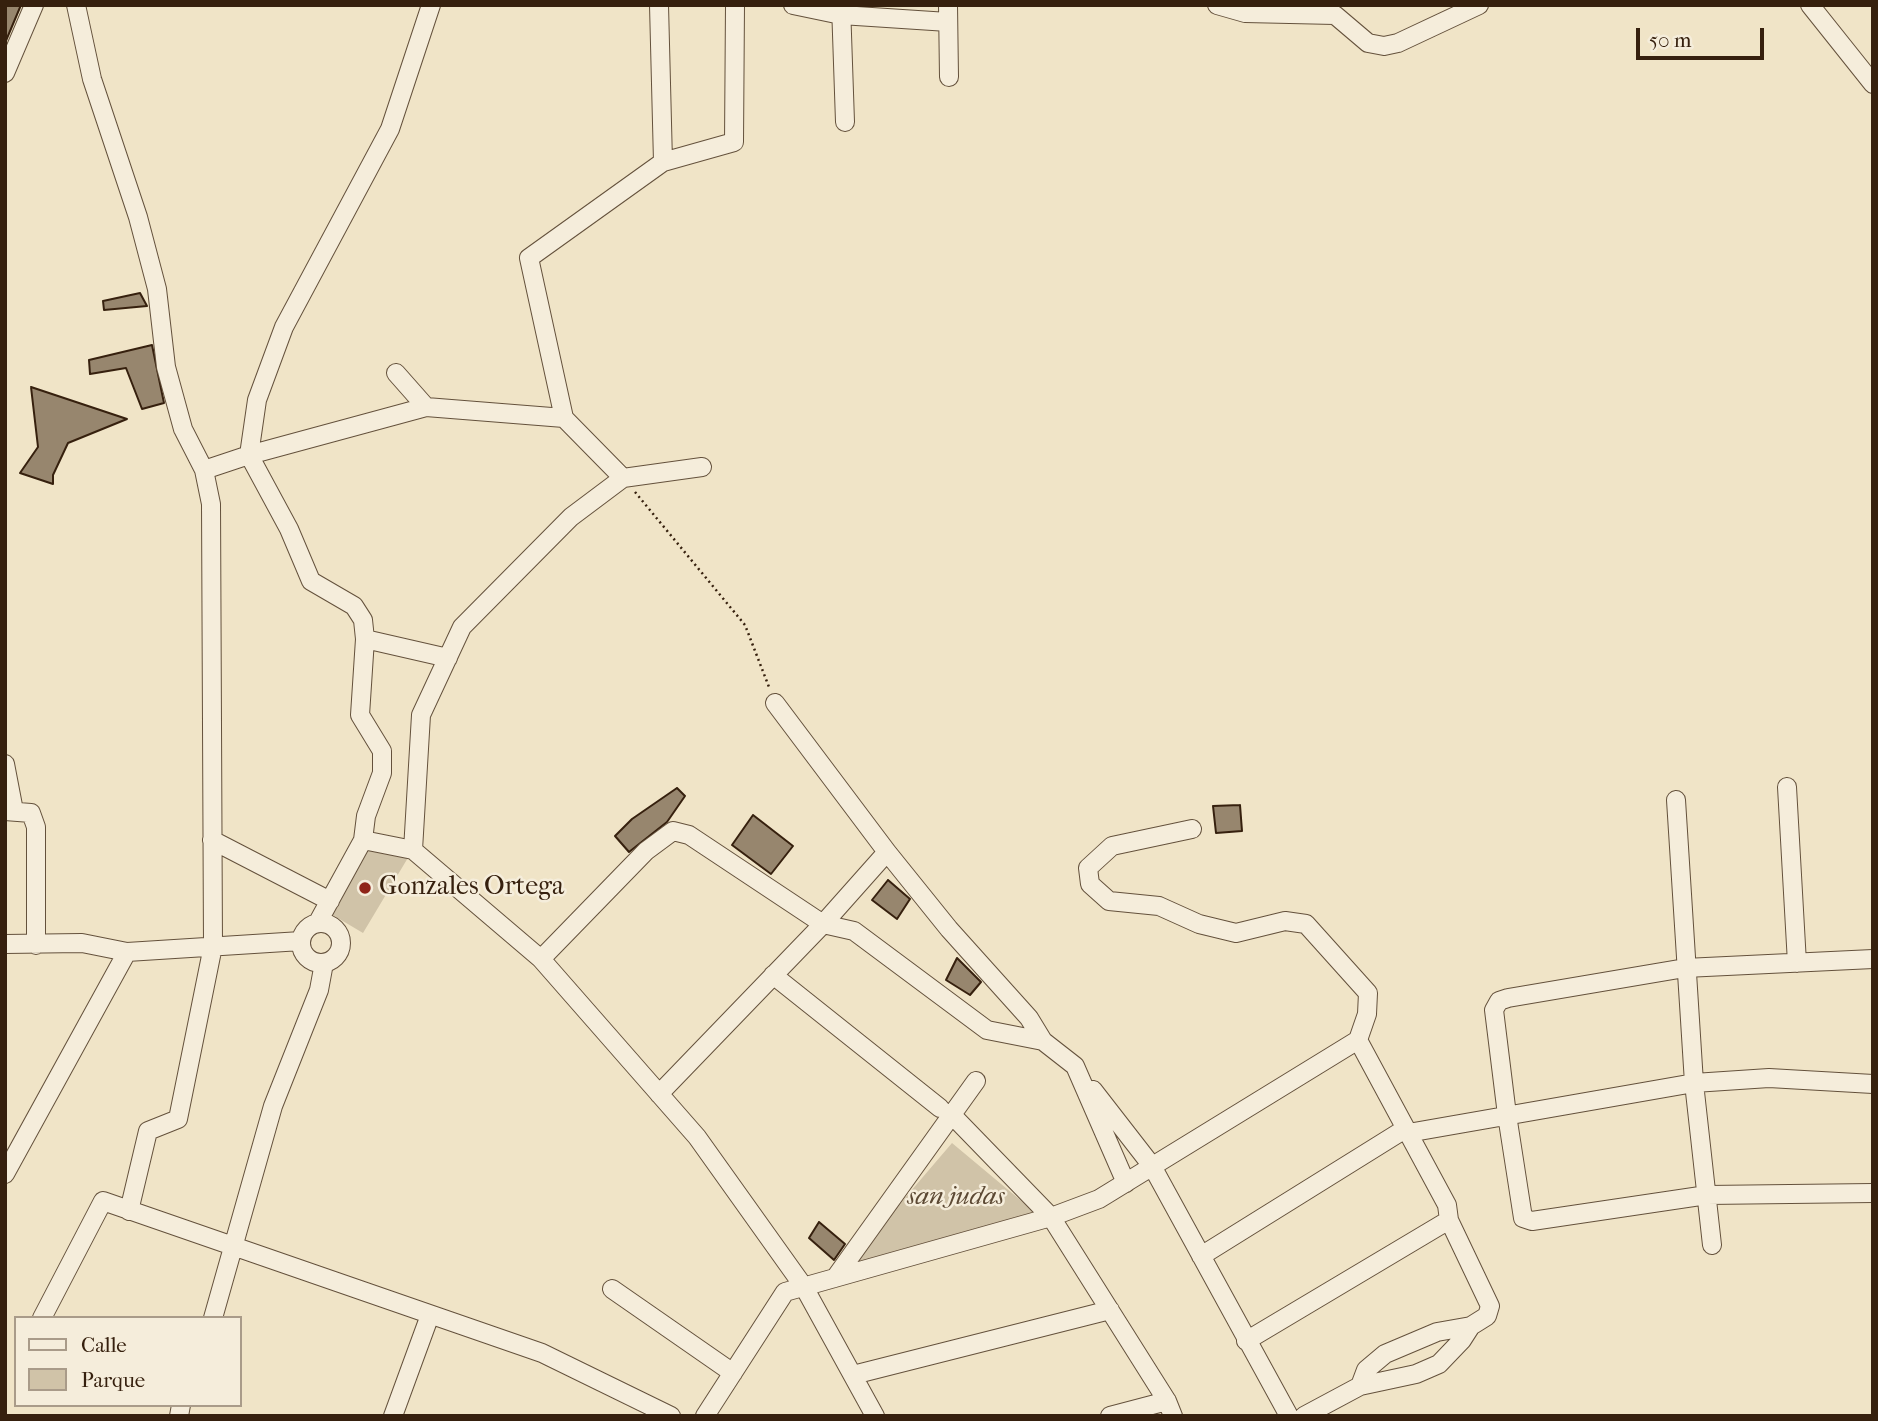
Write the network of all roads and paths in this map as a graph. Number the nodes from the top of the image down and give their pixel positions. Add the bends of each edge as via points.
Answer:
1 (34, 5) edge
2 (76, 5) edge
3 (431, 5) edge
4 (659, 5) edge
5 (735, 5) edge
6 (793, 5) edge
7 (1217, 5) edge
8 (1479, 5) edge
9 (1810, 5) edge
10 (841, 10) edge
11 (948, 13) edge
12 (5, 73) edge
13 (949, 77) dead end
14 (1873, 84) edge
15 (845, 122) dead end
16 (663, 162) junction
17 (396, 373) dead end
18 (426, 407) junction
19 (564, 418) junction
20 (249, 455) junction
21 (702, 467) dead end
22 (204, 470) junction
23 (622, 478) junction
24 (365, 639) junction
25 (447, 658) junction
26 (775, 703) joint
27 (5, 764) edge
28 (1787, 787) dead end
29 (1676, 800) dead end
30 (10, 811) edge
31 (1192, 829) dead end
32 (212, 840) junction
33 (363, 840) junction
34 (413, 850) junction
35 (887, 852) junction
36 (330, 901) junction
37 (318, 922) junction
38 (823, 924) junction
39 (301, 941) junction
40 (5, 944) edge
41 (36, 945) junction
42 (213, 946) junction
43 (127, 952) junction
44 (541, 959) junction
45 (1873, 959) edge
46 (324, 963) junction
47 (1797, 963) junction
48 (1685, 968) junction
49 (773, 975) junction
50 (1358, 1040) junction
51 (1043, 1041) junction
52 (1074, 1066) junction
53 (976, 1081) dead end
54 (1694, 1083) junction
55 (1873, 1084) edge
56 (659, 1094) junction
57 (946, 1112) junction
58 (1502, 1116) junction
59 (1407, 1131) junction
60 (1152, 1166) junction
61 (5, 1174) edge
62 (1126, 1182) junction
63 (1873, 1193) edge
64 (1707, 1195) junction
65 (129, 1210) junction
66 (1051, 1217) junction
67 (1449, 1220) junction
68 (1712, 1245) dead end
69 (233, 1247) junction
70 (1201, 1256) junction
71 (835, 1278) junction
72 (804, 1287) junction
73 (612, 1289) dead end
74 (1110, 1310) junction
75 (430, 1315) junction
76 (43, 1316) edge
77 (215, 1316) edge
78 (1471, 1326) junction
79 (1246, 1341) junction
80 (733, 1373) junction
81 (853, 1375) junction
82 (1360, 1386) junction
83 (1170, 1408) edge
84 (393, 1416) edge
85 (671, 1416) edge
86 (705, 1416) edge
87 (875, 1416) edge
88 (1110, 1416) edge
89 (1289, 1416) edge
90 (1304, 1416) edge

1 - 12 street
2 - 22 street via 92,79 157,289 166,367 183,429
3 - 20 street via 390,129 284,327 257,400
4 - 16 street
5 - 16 street via 734,142
6 - 10 street
7 - 8 street via 1245,13 1335,15 1368,43 1384,46
9 - 14 street
10 - 11 street
10 - 15 street
11 - 13 street
16 - 19 street via 529,258
17 - 18 street
18 - 19 street
18 - 20 street
19 - 23 street
20 - 22 street
20 - 24 street via 311,581 354,606 363,620
21 - 23 street
22 - 32 street via 211,504
23 - 25 street via 571,516 462,627
23 - 26 path via 745,625
24 - 25 street
24 - 33 street via 360,715 382,751 382,773
25 - 34 street via 421,715
26 - 35 street
27 - 30 street
28 - 47 street
29 - 48 street
30 - 41 street via 31,813 36,827
31 - 50 street via 1112,846 1088,868 1090,884 1109,901 1159,906 1199,924 1236,933 1285,921 1306,924 1367,993 1367,1014
32 - 36 street
32 - 42 street
33 - 34 street
33 - 36 street
34 - 44 street
35 - 38 street
35 - 51 street via 1029,1018
36 - 37 street
37 - 39 street via 304,930
37 - 46 street via 333,926 341,939 338,955
38 - 44 street via 689,835 673,831 646,851
38 - 49 street
38 - 51 street via 854,930 987,1030
39 - 42 street
39 - 46 street via 308,959
40 - 41 street
41 - 43 street via 82,943
42 - 43 street
42 - 65 street via 178,1119 148,1130
43 - 61 street
44 - 56 street
45 - 47 street
46 - 69 street via 273,1105
47 - 48 street
48 - 54 street
48 - 58 street via 1499,1001 1494,1010
49 - 56 street
49 - 57 street
50 - 59 street
50 - 60 street
51 - 52 street
52 - 60 street
52 - 62 street
53 - 57 street
54 - 55 street via 1769,1079
54 - 58 street
54 - 64 street
56 - 72 street via 697,1137
57 - 66 street
57 - 71 street
58 - 59 street
58 - 64 street via 1523,1218 1532,1221
59 - 67 street via 1447,1205
59 - 70 street
60 - 62 street
60 - 70 street
62 - 66 street via 1099,1199
63 - 64 street
64 - 68 street
65 - 69 street
65 - 76 street via 103,1201
66 - 71 street
66 - 74 street
67 - 78 street via 1490,1306 1487,1315
67 - 79 street
69 - 75 street
69 - 77 street
70 - 79 street
71 - 72 street
72 - 80 street via 785,1292
72 - 81 street
73 - 80 street
74 - 81 street
74 - 83 street
75 - 84 street
75 - 85 street via 542,1353
78 - 82 street via 1439,1364
78 - 82 street via 1437,1332 1385,1354 1366,1370
79 - 89 street
80 - 86 street
81 - 87 street
82 - 90 street
83 - 88 street

